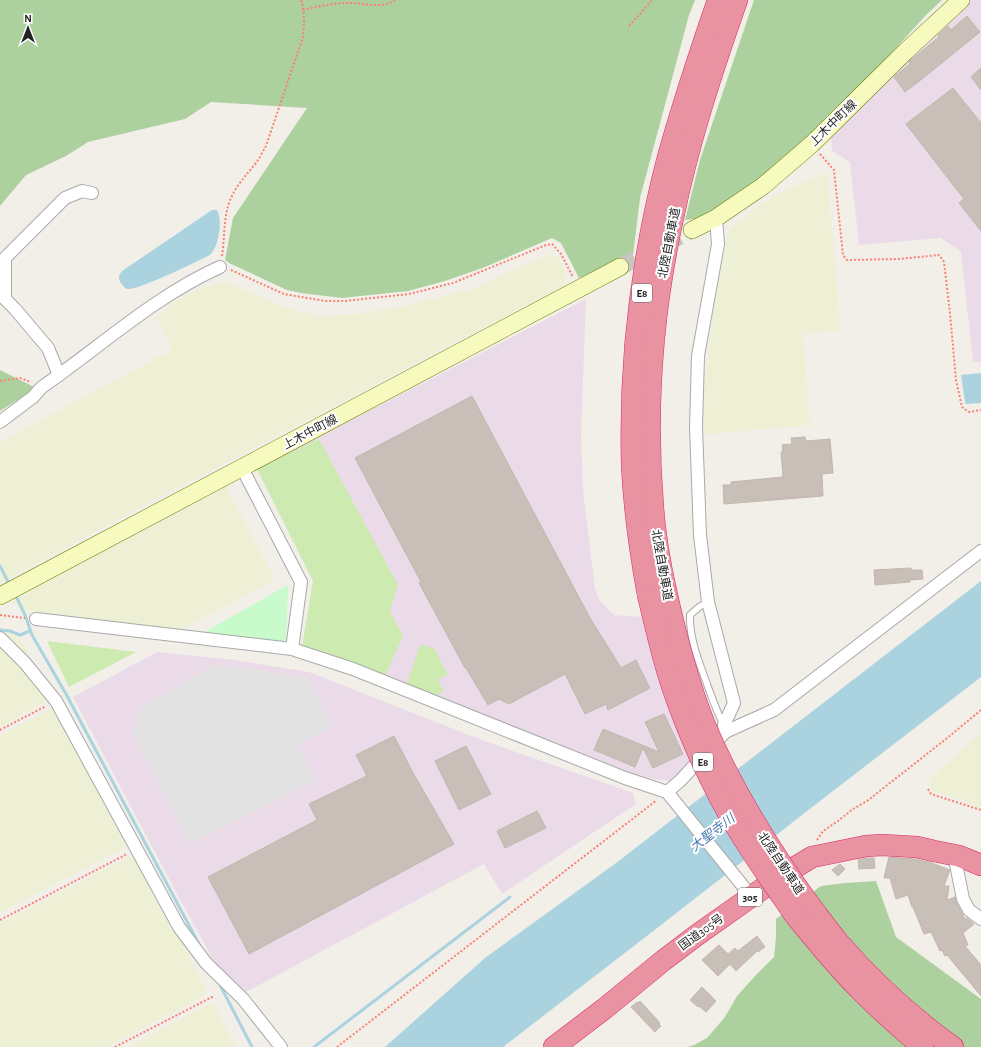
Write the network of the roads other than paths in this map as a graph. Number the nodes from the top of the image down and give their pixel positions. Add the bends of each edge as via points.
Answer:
1 (718, 0) edge
2 (737, 0) edge
3 (961, 0) edge
4 (92, 193) dead end
5 (716, 218) junction
6 (692, 230) tunnel mouth
7 (225, 268) road end
8 (620, 268) tunnel mouth
9 (60, 374) junction
10 (0, 422) edge
11 (242, 468) junction
12 (981, 551) edge
13 (657, 593) junction
14 (0, 596) edge
15 (708, 602) junction
16 (36, 619) road end
17 (0, 638) edge
18 (292, 649) junction
19 (724, 728) junction
20 (668, 792) junction
21 (951, 854) junction
22 (981, 865) edge
23 (748, 891) junction
24 (801, 909) junction
25 (981, 919) edge
26 (281, 1047) edge
27 (554, 1047) edge
28 (923, 1047) edge
29 (952, 1047) edge

1 - 13 highway, 北陸自動車道 / E8 via 668,158 655,214 638,319 632,419 635,509 641,552
2 - 13 highway, 北陸自動車道 / E8 via 685,164 671,226 656,320 651,371 650,464 658,551
3 - 5 main road, 上木中町線 via 812,144 763,186
4 - 9 street via 82,191 65,198 5,258 5,299 48,348
5 - 6 main road, 上木中町線
5 - 15 street via 718,244 698,356 696,427 700,535
7 - 9 street via 188,282
8 - 11 main road, 上木中町線
9 - 10 street
11 - 14 main road, 上木中町線
11 - 18 street via 301,582
12 - 19 street via 774,710
13 - 24 highway, 北陸自動車道 / E8, bridge via 659,641 672,685 704,764 720,798 763,870
15 - 19 street via 734,703
15 - 19 lane via 690,615 690,625 698,659
16 - 18 street
17 - 26 street via 25,663 56,701 180,927 206,963 243,999
18 - 20 street via 353,669 618,775
19 - 20 street
20 - 23 street
21 - 22 highway, 国道305号 / 305
21 - 23 highway, 国道305号 / 305 via 917,848 866,846 812,857
21 - 25 street via 956,864 963,899 969,910
23 - 27 highway, 国道305号 / 305
24 - 28 highway, 北陸自動車道 / E8 via 824,952 891,1020
24 - 29 highway, 北陸自動車道 / E8 via 839,942 902,1006

